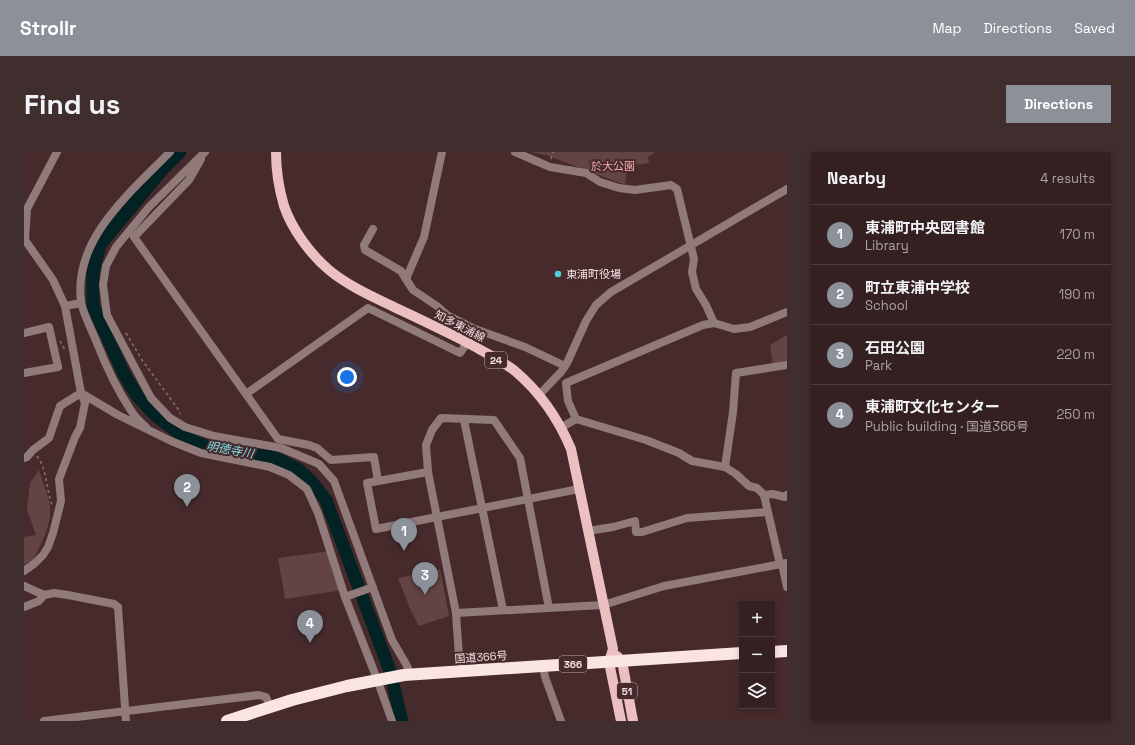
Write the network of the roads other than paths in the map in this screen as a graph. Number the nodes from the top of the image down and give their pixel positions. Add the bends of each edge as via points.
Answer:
1 (57, 152) edge
2 (170, 152) edge
3 (205, 152) edge
4 (276, 152) edge
5 (442, 152) edge
6 (515, 152) edge
7 (787, 189) edge
8 (373, 229) dead end
9 (692, 246) junction
10 (406, 278) junction
11 (81, 303) junction
12 (65, 306) junction
13 (787, 312) edge
14 (714, 323) junction
15 (24, 333) edge
16 (466, 342) junction
17 (787, 365) edge
18 (565, 366) junction
19 (24, 373) edge
20 (81, 394) junction
21 (246, 394) junction
22 (539, 395) junction
23 (464, 420) junction
24 (576, 420) junction
25 (562, 428) junction
26 (149, 431) junction
27 (24, 458) edge
28 (725, 467) junction
29 (428, 472) junction
30 (378, 482) junction
31 (579, 488) junction
32 (764, 495) junction
33 (787, 495) edge
34 (528, 499) junction
35 (481, 508) junction
36 (767, 512) junction
37 (437, 517) junction
38 (588, 530) junction
39 (783, 564) edge
40 (24, 571) edge
41 (24, 586) edge
42 (373, 587) junction
43 (787, 587) edge
44 (44, 595) junction
45 (345, 597) junction
46 (604, 604) junction
47 (24, 607) edge
48 (548, 608) junction
49 (503, 610) junction
50 (456, 613) junction
51 (612, 649) junction
52 (787, 651) edge
53 (775, 652) edge
54 (739, 653) edge
55 (622, 661) junction
56 (609, 662) junction
57 (543, 666) junction
58 (460, 671) junction
59 (407, 675) junction
60 (380, 679) junction
61 (270, 707) junction
62 (125, 712) junction
63 (389, 720) edge
64 (44, 721) edge
65 (126, 721) edge
66 (229, 721) edge
67 (561, 721) edge
68 (621, 721) edge
69 (633, 721) edge

1 - 12 street via 27,209 26,240 53,280
2 - 11 street via 117,207 92,241 83,263 79,283
3 - 21 street via 189,180 134,237
3 - 42 street via 149,207 116,247 106,266 103,285 107,315 151,398 170,418 185,427 214,436 281,448 319,464 334,481
4 - 16 main road, 知多東浦線 / 24 via 284,206 299,234 317,258 329,270 373,297
5 - 10 street via 424,237
6 - 9 street via 550,167 586,173 600,182 619,188 634,190 671,185 677,189
7 - 9 street
8 - 10 street via 364,245 365,250 400,271
9 - 14 street via 692,272 696,289
9 - 18 street via 611,292 596,305
10 - 18 street via 413,290 447,315 475,330 524,347
11 - 12 street
11 - 26 street via 101,354 130,410
12 - 20 street
13 - 14 street via 750,327 734,329
14 - 24 street via 703,325 566,383 568,401
15 - 19 street via 50,328 58,367
16 - 21 street via 460,353 368,308
16 - 22 main road, 知多東浦線 / 24 via 514,371
17 - 28 street via 736,373
18 - 22 street
20 - 26 street
20 - 27 street via 60,406 49,438
20 - 40 street via 86,403 80,428 59,479 60,500 48,547 34,564
21 - 30 street via 278,439 317,448 332,460 374,457
22 - 25 main road, 知多東浦線 / 24 via 552,410
23 - 29 street via 441,418 432,430 426,445
23 - 34 street via 494,420 520,458
23 - 35 street
24 - 25 street
24 - 28 street via 646,440 692,461
25 - 31 main road, 知多東浦線 / 24 via 571,448
26 - 45 street via 201,453 270,467 289,475 307,489 318,513
28 - 32 street
29 - 30 street
29 - 37 street
30 - 37 street via 367,483 376,528
31 - 34 street
31 - 38 main road, 知多東浦線 / 24
32 - 33 street
32 - 36 street
34 - 35 street
34 - 48 street
35 - 37 street
35 - 49 street
36 - 38 street via 686,518 642,532 636,532 635,521
36 - 39 street
37 - 50 street
38 - 46 main road, 知多東浦線 / 24
39 - 43 street
39 - 46 street via 664,586
41 - 44 street
42 - 45 street
42 - 59 street
44 - 47 street via 39,601
44 - 62 street via 68,595 114,604 118,608
45 - 60 street
46 - 48 street
46 - 51 main road, 知多東浦線 / 24
48 - 49 street
49 - 50 street
50 - 58 street
51 - 55 main road, 知多東浦線 / 24
51 - 56 main road, 知多東浦線 / 24
52 - 53 highway
54 - 55 highway, 国道366号 / 366
55 - 56 highway, 国道366号 / 366
55 - 69 main road, 51
56 - 57 highway, 国道366号 / 366
56 - 68 main road, 51
57 - 58 highway, 国道366号 / 366
57 - 67 street
58 - 59 highway, 国道366号 / 366
59 - 60 highway, 国道366号 / 366
60 - 61 highway, 国道366号 / 366
60 - 63 street
61 - 62 street via 266,697 259,695
61 - 66 highway, 国道366号 / 366
62 - 64 street
62 - 65 street

